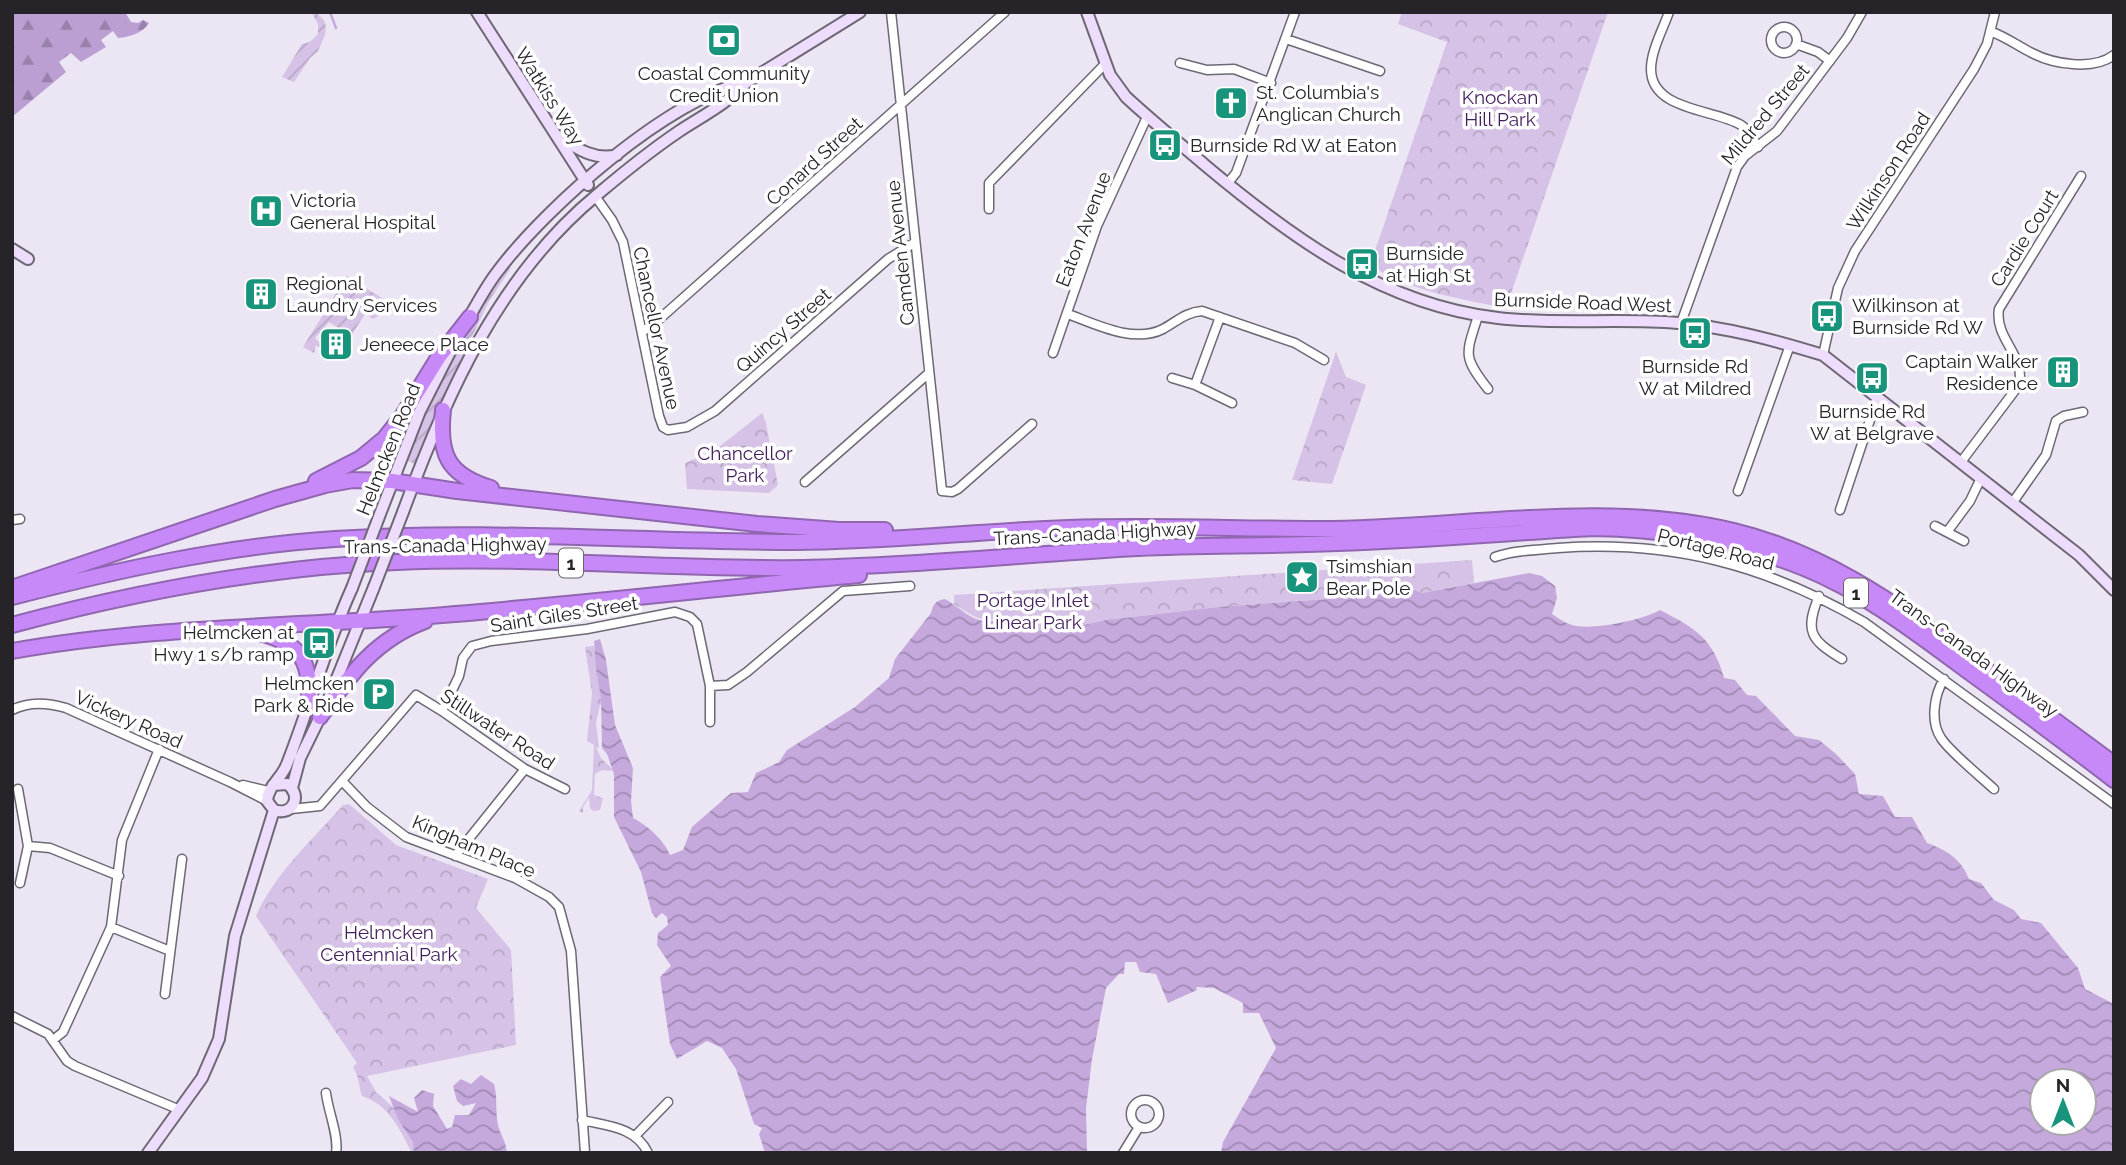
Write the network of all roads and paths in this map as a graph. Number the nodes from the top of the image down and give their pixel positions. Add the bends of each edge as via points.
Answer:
1 (477, 12) edge
2 (860, 12) edge
3 (891, 12) edge
4 (1004, 12) edge
5 (1087, 12) edge
6 (1295, 12) edge
7 (1669, 12) edge
8 (1862, 12) edge
9 (1996, 12) edge
10 (1992, 32) junction
11 (1286, 39) junction
12 (1796, 44) dead end
13 (2114, 55) edge
14 (1830, 61) junction
15 (1180, 63) dead end
16 (1105, 64) junction
17 (1380, 71) dead end
18 (747, 82) junction
19 (1271, 83) junction
20 (901, 104) junction
21 (1147, 117) junction
22 (552, 133) junction
23 (1758, 147) junction
24 (618, 154) junction
25 (2081, 176) dead end
26 (585, 182) junction
27 (1227, 184) junction
28 (596, 196) junction
29 (989, 209) dead end
30 (914, 243) junction
31 (12, 249) edge
32 (28, 259) dead end
33 (1068, 314) junction
34 (1478, 316) junction
35 (470, 317) junction
36 (1220, 317) junction
37 (1681, 323) junction
38 (642, 332) junction
39 (1790, 345) junction
40 (1053, 354) dead end
41 (1823, 355) junction
42 (1324, 360) dead end
43 (929, 373) junction
44 (1172, 378) dead end
45 (1195, 385) junction
46 (1488, 389) dead end
47 (1878, 396) junction
48 (1232, 403) dead end
49 (443, 411) junction
50 (2083, 412) dead end
51 (1032, 424) dead end
52 (668, 430) joint
53 (1961, 462) junction
54 (1981, 478) junction
55 (392, 481) junction
56 (805, 482) dead end
57 (413, 485) junction
58 (1738, 491) dead end
59 (275, 499) junction
60 (544, 499) junction
61 (2013, 502) junction
62 (1840, 510) dead end
63 (1934, 526) dead end
64 (1064, 528) junction
65 (1947, 533) junction
66 (1964, 541) dead end
67 (1135, 548) junction
68 (1495, 557) dead end
69 (910, 586) dead end
70 (12, 588) edge
71 (2114, 590) edge
72 (1819, 596) junction
73 (12, 597) edge
74 (439, 615) junction
75 (360, 621) junction
76 (336, 623) junction
77 (12, 625) edge
78 (240, 628) junction
79 (12, 651) edge
80 (1842, 659) dead end
81 (1944, 679) junction
82 (710, 686) junction
83 (309, 707) junction
84 (12, 710) edge
85 (442, 710) junction
86 (320, 718) junction
87 (710, 722) dead end
88 (159, 749) junction
89 (2114, 764) edge
90 (525, 769) junction
91 (2114, 780) edge
92 (342, 782) junction
93 (292, 788) junction
94 (18, 789) dead end
95 (565, 789) dead end
96 (1994, 789) dead end
97 (278, 802) junction
98 (2114, 804) edge
99 (28, 846) junction
100 (455, 856) junction
101 (182, 859) dead end
102 (119, 876) junction
103 (20, 883) dead end
104 (111, 927) junction
105 (170, 951) junction
106 (165, 994) dead end
107 (12, 1016) edge
108 (53, 1040) junction
109 (326, 1093) dead end
110 (668, 1102) dead end
111 (180, 1110) junction
112 (582, 1120) junction
113 (1139, 1126) dead end
114 (636, 1135) junction
115 (148, 1153) edge
116 (336, 1153) edge
117 (585, 1153) edge
118 (648, 1153) edge
119 (1123, 1153) edge

1 - 22 main road, Watkiss Way
2 - 18 main road, Helmcken Road
3 - 20 street, Camden Avenue
4 - 20 street, Conard Street
5 - 16 main road, Burnside Road West
6 - 11 street
7 - 23 street via 1650,71 1656,87 1671,101 1744,126
8 - 14 street, Mildred Street
9 - 10 street, Wilkinson Road
10 - 13 street via 2051,60 2084,64
10 - 41 street, Wilkinson Road via 1974,69 1855,251 1838,288
11 - 17 street
11 - 19 street
12 - 14 street
14 - 23 street, Mildred Street via 1777,131
15 - 19 street via 1207,71 1234,69
16 - 21 main road, Burnside Road West via 1115,83
16 - 29 street via 989,183
18 - 24 main road, Helmcken Road via 727,86 655,126
18 - 28 main road, Helmcken Road via 733,97 677,133
19 - 27 street via 1236,173
20 - 30 street, Camden Avenue
20 - 38 street, Conard Street
21 - 27 main road, Burnside Road West
21 - 33 street, Eaton Avenue via 1097,226
22 - 24 main road via 592,155
22 - 26 main road, Watkiss Way
23 - 37 street, Mildred Street via 1745,156 1731,182
24 - 26 main road, Helmcken Road
25 - 53 street, Cardie Court via 1999,309 1998,326 2021,369 2019,385
26 - 28 main road, Watkiss Way
26 - 35 main road, Helmcken Road via 521,243
27 - 34 main road, Burnside Road West via 1292,233 1365,278 1423,302
28 - 38 street, Chancellor Avenue via 623,242
28 - 49 main road, Helmcken Road via 531,259 482,335
30 - 43 street, Camden Avenue
30 - 52 street, Quincy Street via 888,260 715,411 701,421
31 - 32 main road
33 - 36 street via 1099,326 1146,335 1195,311
33 - 40 street, Eaton Avenue
34 - 37 main road, Burnside Road West via 1540,322
34 - 46 street via 1468,358
35 - 55 main road, Helmcken Road via 420,411
35 - 59 highway via 384,439 349,465
36 - 42 street via 1295,343
36 - 45 street
37 - 39 main road, Burnside Road West
38 - 52 street, Chancellor Avenue via 659,416
39 - 41 main road, Burnside Road West
39 - 58 street
41 - 47 main road, Burnside Road West
43 - 51 street, Camden Avenue via 942,491 958,489
43 - 56 street
44 - 45 street
45 - 48 street
47 - 53 main road, Burnside Road West
47 - 62 street
49 - 57 main road, Helmcken Road
49 - 60 highway via 442,444 456,471 475,484
50 - 61 street via 2056,421 2046,455
53 - 54 main road, Burnside Road West
54 - 61 main road, Burnside Road West
54 - 65 street
55 - 57 highway
55 - 59 highway via 339,482
55 - 76 main road, Helmcken Road, bridge
57 - 60 highway
57 - 75 main road, Helmcken Road, bridge
59 - 70 highway
60 - 64 highway via 839,530 1010,524
61 - 71 main road, Burnside Road West
63 - 65 street
64 - 73 highway, Trans-Canada Highway / 1 via 805,542 456,534 331,539 142,565
64 - 89 highway, Trans-Canada Highway / 1 via 1373,529 1614,516 1726,530 1786,547 1861,582
65 - 66 street
67 - 74 highway via 1099,558 907,571
67 - 77 highway, Trans-Canada Highway / 1 via 803,568 473,561 341,565 174,586
67 - 91 highway, Trans-Canada Highway / 1 via 1335,543 1592,528 1633,528 1720,541 1793,564 1855,593
68 - 72 street, Portage Road via 1591,546 1657,548 1752,569
69 - 82 street via 843,591 747,672 728,685
72 - 80 street via 1810,631 1819,645
72 - 81 street, Portage Road
74 - 75 highway
74 - 86 highway via 385,641 347,679
75 - 76 highway
75 - 86 main road, Helmcken Road
76 - 78 highway
76 - 83 main road, Helmcken Road
78 - 79 highway
78 - 83 highway via 278,639 304,659
81 - 96 street via 1938,689 1934,721 1941,738
81 - 98 street, Portage Road
82 - 85 street, Saint Giles Street via 697,624 675,612 472,646
82 - 87 street
83 - 97 main road, Helmcken Road via 284,772
84 - 88 street, Vickery Road via 50,703
85 - 90 street, Stillwater Road
85 - 92 street, Stillwater Road via 416,695
86 - 93 main road, Helmcken Road via 300,758
88 - 97 street, Vickery Road
88 - 102 street via 122,840
90 - 95 street, Stillwater Road
90 - 100 street
92 - 97 street via 320,806
92 - 100 street, Kingham Place via 407,837
93 - 97 main road via 286,784
93 - 97 main road via 296,795
94 - 99 street
97 - 111 main road, Helmcken Road via 235,936 219,1039 202,1078
99 - 102 street via 50,848
99 - 103 street
100 - 112 street, Kingham Place via 515,878 559,907 571,951
101 - 105 street
102 - 104 street
104 - 105 street
104 - 108 street via 63,1032
105 - 106 street
107 - 108 street
108 - 111 street via 75,1066
109 - 116 street via 338,1143
110 - 114 street
111 - 115 main road, Helmcken Road
112 - 114 street
112 - 117 street, Kingham Place
113 - 119 street
114 - 118 street

